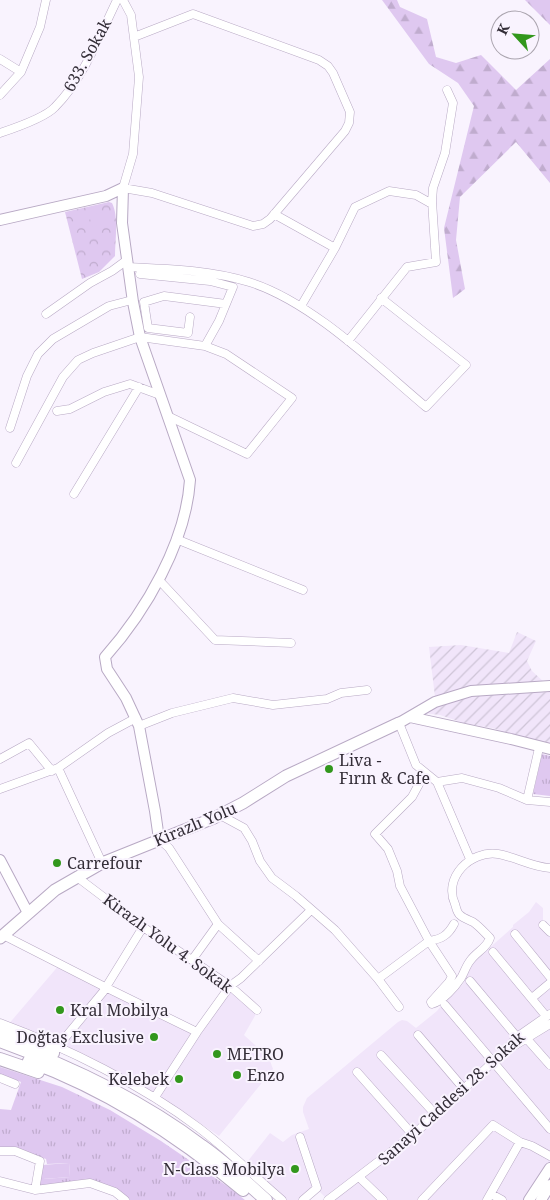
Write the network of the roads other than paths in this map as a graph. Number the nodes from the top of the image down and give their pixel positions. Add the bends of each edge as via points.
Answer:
1 (46, 0) edge
2 (117, 0) edge
3 (123, 0) edge
4 (134, 37) junction
5 (0, 59) edge
6 (21, 72) junction
7 (447, 90) dead end
8 (0, 96) edge
9 (0, 133) edge
10 (123, 188) junction
11 (432, 204) junction
12 (274, 214) junction
13 (0, 220) edge
14 (335, 248) junction
15 (128, 264) junction
16 (140, 274) dead end
17 (381, 298) junction
18 (132, 300) junction
19 (226, 304) junction
20 (301, 306) junction
21 (46, 314) dead end
22 (190, 317) dead end
23 (140, 337) junction
24 (348, 341) junction
25 (205, 346) junction
26 (139, 387) junction
27 (160, 395) junction
28 (57, 411) dead end
29 (168, 416) junction
30 (10, 428) dead end
31 (16, 463) dead end
32 (74, 494) dead end
33 (176, 539) junction
34 (159, 580) junction
35 (303, 590) dead end
36 (292, 643) dead end
37 (550, 686) edge
38 (367, 690) dead end
39 (410, 716) junction
40 (137, 722) junction
41 (399, 723) junction
42 (539, 748) junction
43 (550, 749) edge
44 (0, 758) edge
45 (55, 770) junction
46 (425, 773) junction
47 (437, 782) junction
48 (0, 789) edge
49 (527, 800) junction
50 (550, 802) edge
51 (220, 815) junction
52 (159, 839) junction
53 (470, 859) junction
54 (0, 860) edge
55 (102, 863) junction
56 (550, 868) edge
57 (77, 877) junction
58 (311, 910) junction
59 (28, 913) junction
60 (218, 924) junction
61 (454, 924) dead end
62 (543, 925) dead end
63 (143, 927) junction
64 (550, 932) edge
65 (514, 934) dead end
66 (2, 936) edge
67 (429, 940) junction
68 (493, 952) dead end
69 (192, 960) junction
70 (259, 961) junction
71 (550, 977) edge
72 (378, 979) junction
73 (470, 981) dead end
74 (550, 983) edge
75 (230, 986) junction
76 (105, 987) junction
77 (532, 998) junction
78 (445, 1005) dead end
79 (400, 1007) dead end
80 (257, 1010) dead end
81 (549, 1018) edge
82 (0, 1023) edge
83 (0, 1031) edge
84 (197, 1032) junction
85 (418, 1035) dead end
86 (517, 1037) junction
87 (527, 1039) junction
88 (0, 1042) edge
89 (55, 1050) junction
90 (0, 1051) edge
91 (504, 1052) junction
92 (381, 1056) dead end
93 (0, 1059) edge
94 (493, 1062) junction
95 (550, 1065) edge
96 (356, 1072) dead end
97 (0, 1078) edge
98 (15, 1084) dead end
99 (464, 1089) junction
100 (155, 1097) junction
101 (436, 1115) junction
102 (550, 1129) edge
103 (414, 1135) junction
104 (300, 1137) dead end
105 (520, 1142) junction
106 (0, 1151) edge
107 (550, 1156) edge
108 (550, 1168) edge
109 (230, 1174) junction
110 (359, 1177) junction
111 (0, 1181) edge
112 (550, 1185) edge
113 (35, 1190) junction
114 (117, 1197) edge
115 (489, 1197) edge
116 (427, 1198) edge
117 (125, 1200) edge
118 (254, 1200) edge
119 (266, 1200) edge
120 (282, 1200) edge
121 (303, 1200) edge
122 (328, 1200) edge
123 (383, 1200) edge
124 (502, 1200) edge
125 (529, 1200) edge
126 (541, 1200) edge

1 - 6 street via 40,27
2 - 9 street, 633. Sokak via 76,81 54,108 20,127
3 - 4 street via 131,15
4 - 10 street via 139,77 133,154
4 - 12 street via 193,14 328,66 350,112 349,124
5 - 6 street
6 - 8 street
7 - 11 street via 453,104
10 - 12 street via 152,193 253,226 263,224
10 - 13 street via 106,196
10 - 15 street via 122,224
11 - 14 street via 416,195 389,191 355,207
11 - 17 street via 436,262 407,267
12 - 14 street
14 - 20 street
15 - 18 street
15 - 20 street via 220,274 264,287
15 - 21 street via 90,283
16 - 19 street via 210,281 233,287
17 - 24 street
17 - 24 street via 466,365 426,407
18 - 23 street
18 - 30 street via 109,306 53,340 38,354
19 - 22 street via 164,296 144,302 148,328 188,333
19 - 25 street
20 - 24 street
23 - 25 street
23 - 27 street
23 - 31 street via 78,360 70,368 62,377
25 - 29 street via 226,354 292,398 247,454
26 - 27 street
26 - 28 street via 130,384 104,392 70,409
26 - 32 street
27 - 29 street
29 - 33 street via 190,480 189,499
33 - 34 street
33 - 35 street
34 - 36 street via 215,640
34 - 40 street via 106,657 107,669
37 - 39 street via 471,691 436,702
38 - 40 street via 341,693 327,699 273,705 233,698
39 - 41 street
39 - 42 street via 512,738
40 - 45 street via 108,733
40 - 52 street
41 - 46 street via 416,765
41 - 51 main road, Kirazlı Yolu via 286,776
42 - 43 street
42 - 49 street
44 - 45 street via 29,743
45 - 48 street
45 - 55 street
46 - 47 street
46 - 67 street via 412,797 375,834 388,849 400,886
47 - 49 street via 462,778
47 - 53 street
49 - 50 street
51 - 52 main road, Kirazlı Yolu
51 - 58 street via 244,828 272,878
52 - 55 main road, Kirazlı Yolu
52 - 60 street via 169,848
53 - 56 street via 497,854
53 - 67 street via 451,884 452,898 459,914 475,923 490,938 489,943 470,960 451,990 434,1004 431,1002 452,976
54 - 59 street
55 - 57 main road, Kirazlı Yolu
57 - 59 main road, Kirazlı Yolu via 55,890
57 - 63 street, Kirazlı Yolu 4. Sokak
58 - 70 street
58 - 72 street via 335,930
59 - 66 main road, Kirazlı Yolu
60 - 69 street
60 - 70 street
61 - 67 street via 440,939
62 - 64 street
63 - 69 street, Kirazlı Yolu 4. Sokak
63 - 76 street
65 - 71 street
66 - 76 street
67 - 72 street
68 - 77 street
69 - 75 street, Kirazlı Yolu 4. Sokak
70 - 75 street
72 - 79 street
73 - 86 street
74 - 77 street
75 - 80 street, Kirazlı Yolu 4. Sokak
75 - 84 street
76 - 84 street
76 - 89 street
77 - 81 street
78 - 94 street
81 - 86 street, Sanayi Caddesi 28. Sokak
81 - 87 street
82 - 89 street
83 - 89 highway
84 - 100 street
85 - 99 street
86 - 91 street, Sanayi Caddesi 28. Sokak
87 - 91 street
87 - 95 street
88 - 109 highway via 78,1072 124,1096 202,1146
89 - 100 street
89 - 109 highway via 174,1120 207,1144
90 - 109 highway via 44,1066 102,1094
91 - 94 street, Sanayi Caddesi 28. Sokak
92 - 101 street
93 - 109 highway via 65,1082 101,1099 196,1159
94 - 99 street, Sanayi Caddesi 28. Sokak
94 - 102 street
96 - 103 street
97 - 98 street
99 - 101 street, Sanayi Caddesi 28. Sokak
100 - 120 street via 222,1146
101 - 103 street, Sanayi Caddesi 28. Sokak
103 - 110 street, Sanayi Caddesi 28. Sokak
104 - 121 street via 318,1188
105 - 107 street
105 - 115 street
105 - 116 street via 493,1125
106 - 113 street via 16,1151 40,1160
108 - 125 street
109 - 118 highway
109 - 119 highway
110 - 122 street, Sanayi Caddesi 28. Sokak
110 - 123 street
111 - 113 street
112 - 126 street
113 - 114 street via 90,1183
114 - 117 street
115 - 124 street

